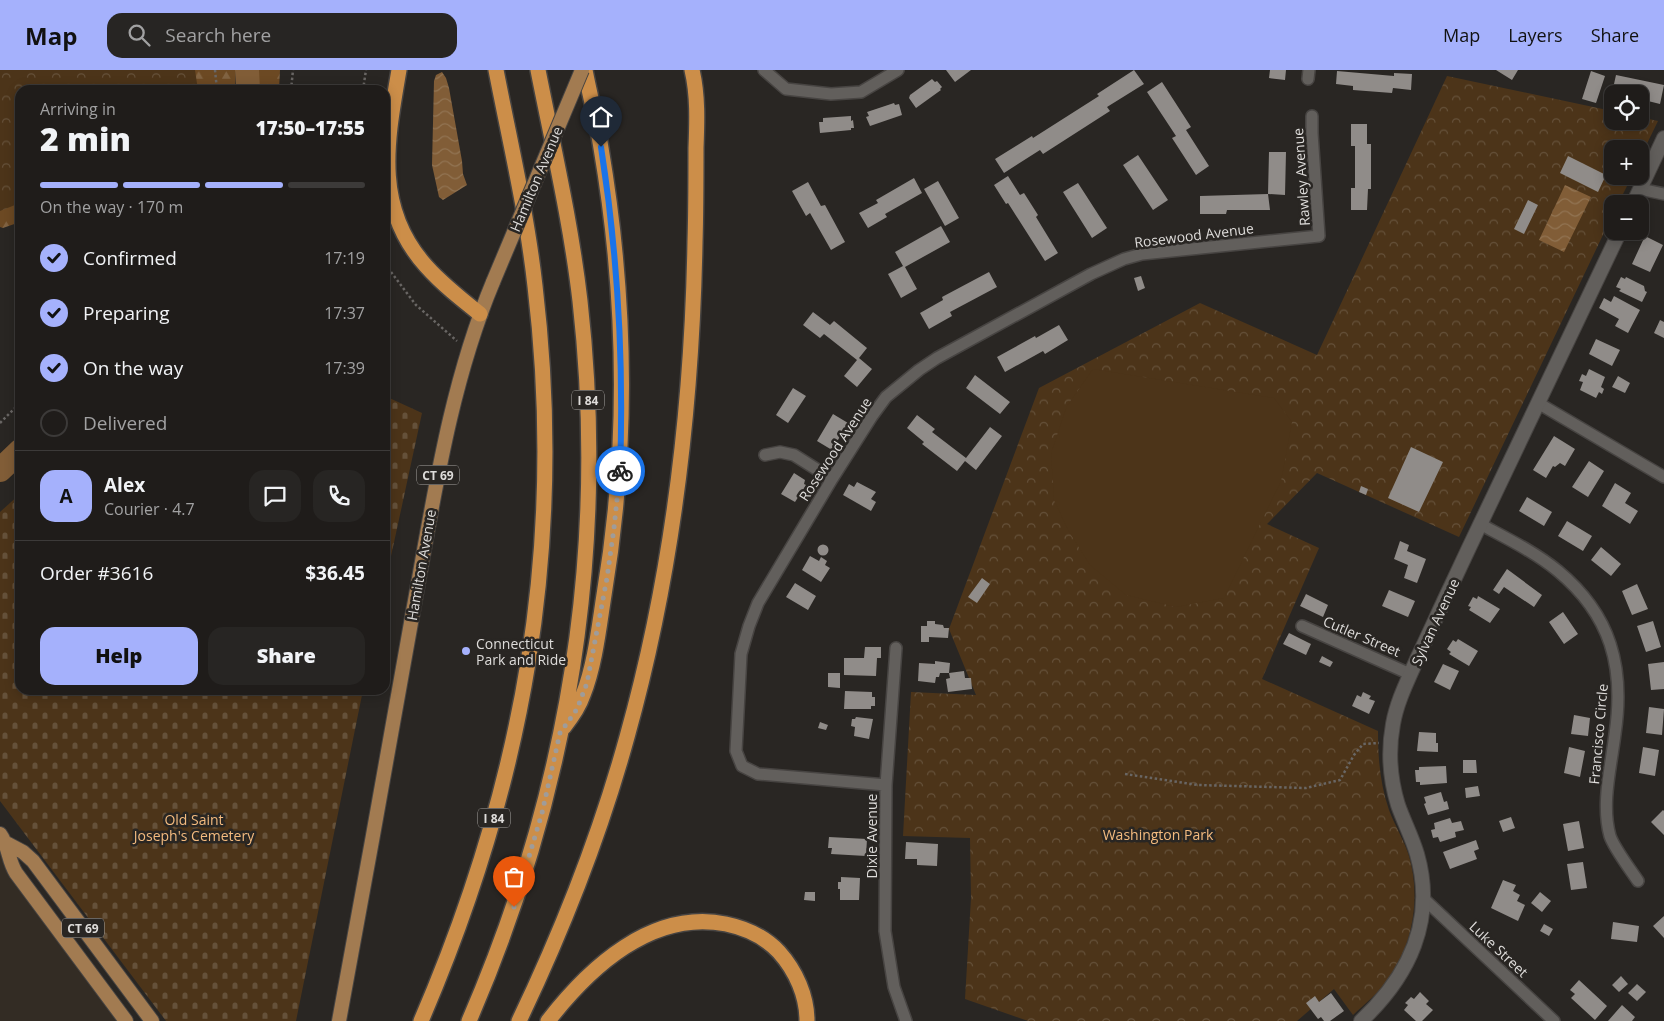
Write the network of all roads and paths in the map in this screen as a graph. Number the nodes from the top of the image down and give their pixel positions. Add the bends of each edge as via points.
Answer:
1 (215, 70) edge
2 (293, 70) edge
3 (366, 70) edge
4 (399, 70) edge
5 (496, 70) edge
6 (538, 70) edge
7 (584, 70) edge
8 (692, 70) edge
9 (764, 70) edge
10 (898, 70) edge
11 (216, 85) edge
12 (292, 85) edge
13 (364, 85) edge
14 (1312, 116) dead end
15 (390, 127) edge
16 (1664, 138) edge
17 (1640, 189) junction
18 (1664, 194) edge
19 (390, 195) edge
20 (1637, 195) edge
21 (1319, 236) joint
22 (1616, 240) edge
23 (390, 272) edge
24 (480, 314) junction
25 (469, 350) junction
26 (1538, 403) junction
27 (15, 408) edge
28 (0, 423) edge
29 (765, 455) dead end
30 (1664, 477) edge
31 (832, 479) junction
32 (1480, 524) junction
33 (1302, 626) dead end
34 (896, 648) dead end
35 (1410, 674) junction
36 (560, 733) junction
37 (1391, 742) junction
38 (1125, 774) dead end
39 (886, 785) junction
40 (3, 838) edge
41 (1638, 881) dead end
42 (1423, 898) junction
43 (126, 1021) edge
44 (152, 1021) edge
45 (339, 1021) edge
46 (421, 1021) edge
47 (469, 1021) edge
48 (519, 1021) edge
49 (548, 1021) edge
50 (807, 1021) edge
51 (906, 1021) edge
52 (1360, 1021) edge
53 (1554, 1021) edge

1 - 11 path
2 - 12 path
3 - 13 path
4 - 15 highway
5 - 46 highway, I 84 via 526,224 538,312 545,441 541,562 525,685 492,827 466,908
6 - 36 highway, I 84 via 576,268 588,406 586,554 575,654
7 - 24 main road, Hamilton Avenue / CT 69, bridge
7 - 36 highway via 601,147 617,269 621,439 614,528 594,652 583,695
8 - 48 highway via 697,110 693,308 682,447 659,601 635,706 604,814 558,936
9 - 10 street via 786,89 831,94 861,92
14 - 21 street, Rawley Avenue
16 - 17 street
17 - 18 street
17 - 20 street
19 - 24 highway via 405,237 424,264
21 - 31 street, Rosewood Avenue via 1142,254 1090,274 919,370 886,398
22 - 26 street, Sylvan Avenue
23 - 25 path via 421,310
24 - 25 main road, Hamilton Avenue / CT 69
25 - 45 main road, Hamilton Avenue / CT 69 via 433,499
26 - 30 street
26 - 32 street, Sylvan Avenue
27 - 28 path
29 - 31 street via 780,452 794,455
31 - 39 street, Rosewood Avenue via 758,603 749,626 741,654 736,751 742,766 758,774
32 - 35 street, Sylvan Avenue
32 - 41 street, Francisco Circle via 1556,570 1579,591 1599,618 1613,650 1618,683 1606,815 1611,838
33 - 35 street, Cutler Street
34 - 39 street, Dixie Avenue
35 - 37 street, Sylvan Avenue via 1397,707
36 - 47 highway, I 84 via 527,868
37 - 38 path via 1363,744 1340,780 1306,788 1198,785
37 - 42 street, Sylvan Avenue via 1394,789 1417,855
39 - 51 street, Dixie Avenue via 885,932 894,987
40 - 43 main road, CT 69 via 16,873
40 - 44 main road, CT 69 via 33,861
42 - 52 street, Sylvan Avenue via 1419,933 1404,968 1386,994
42 - 53 street, Luke Street
49 - 50 highway via 581,982 624,947 665,928 703,922 740,928 773,946 799,984 806,1004

